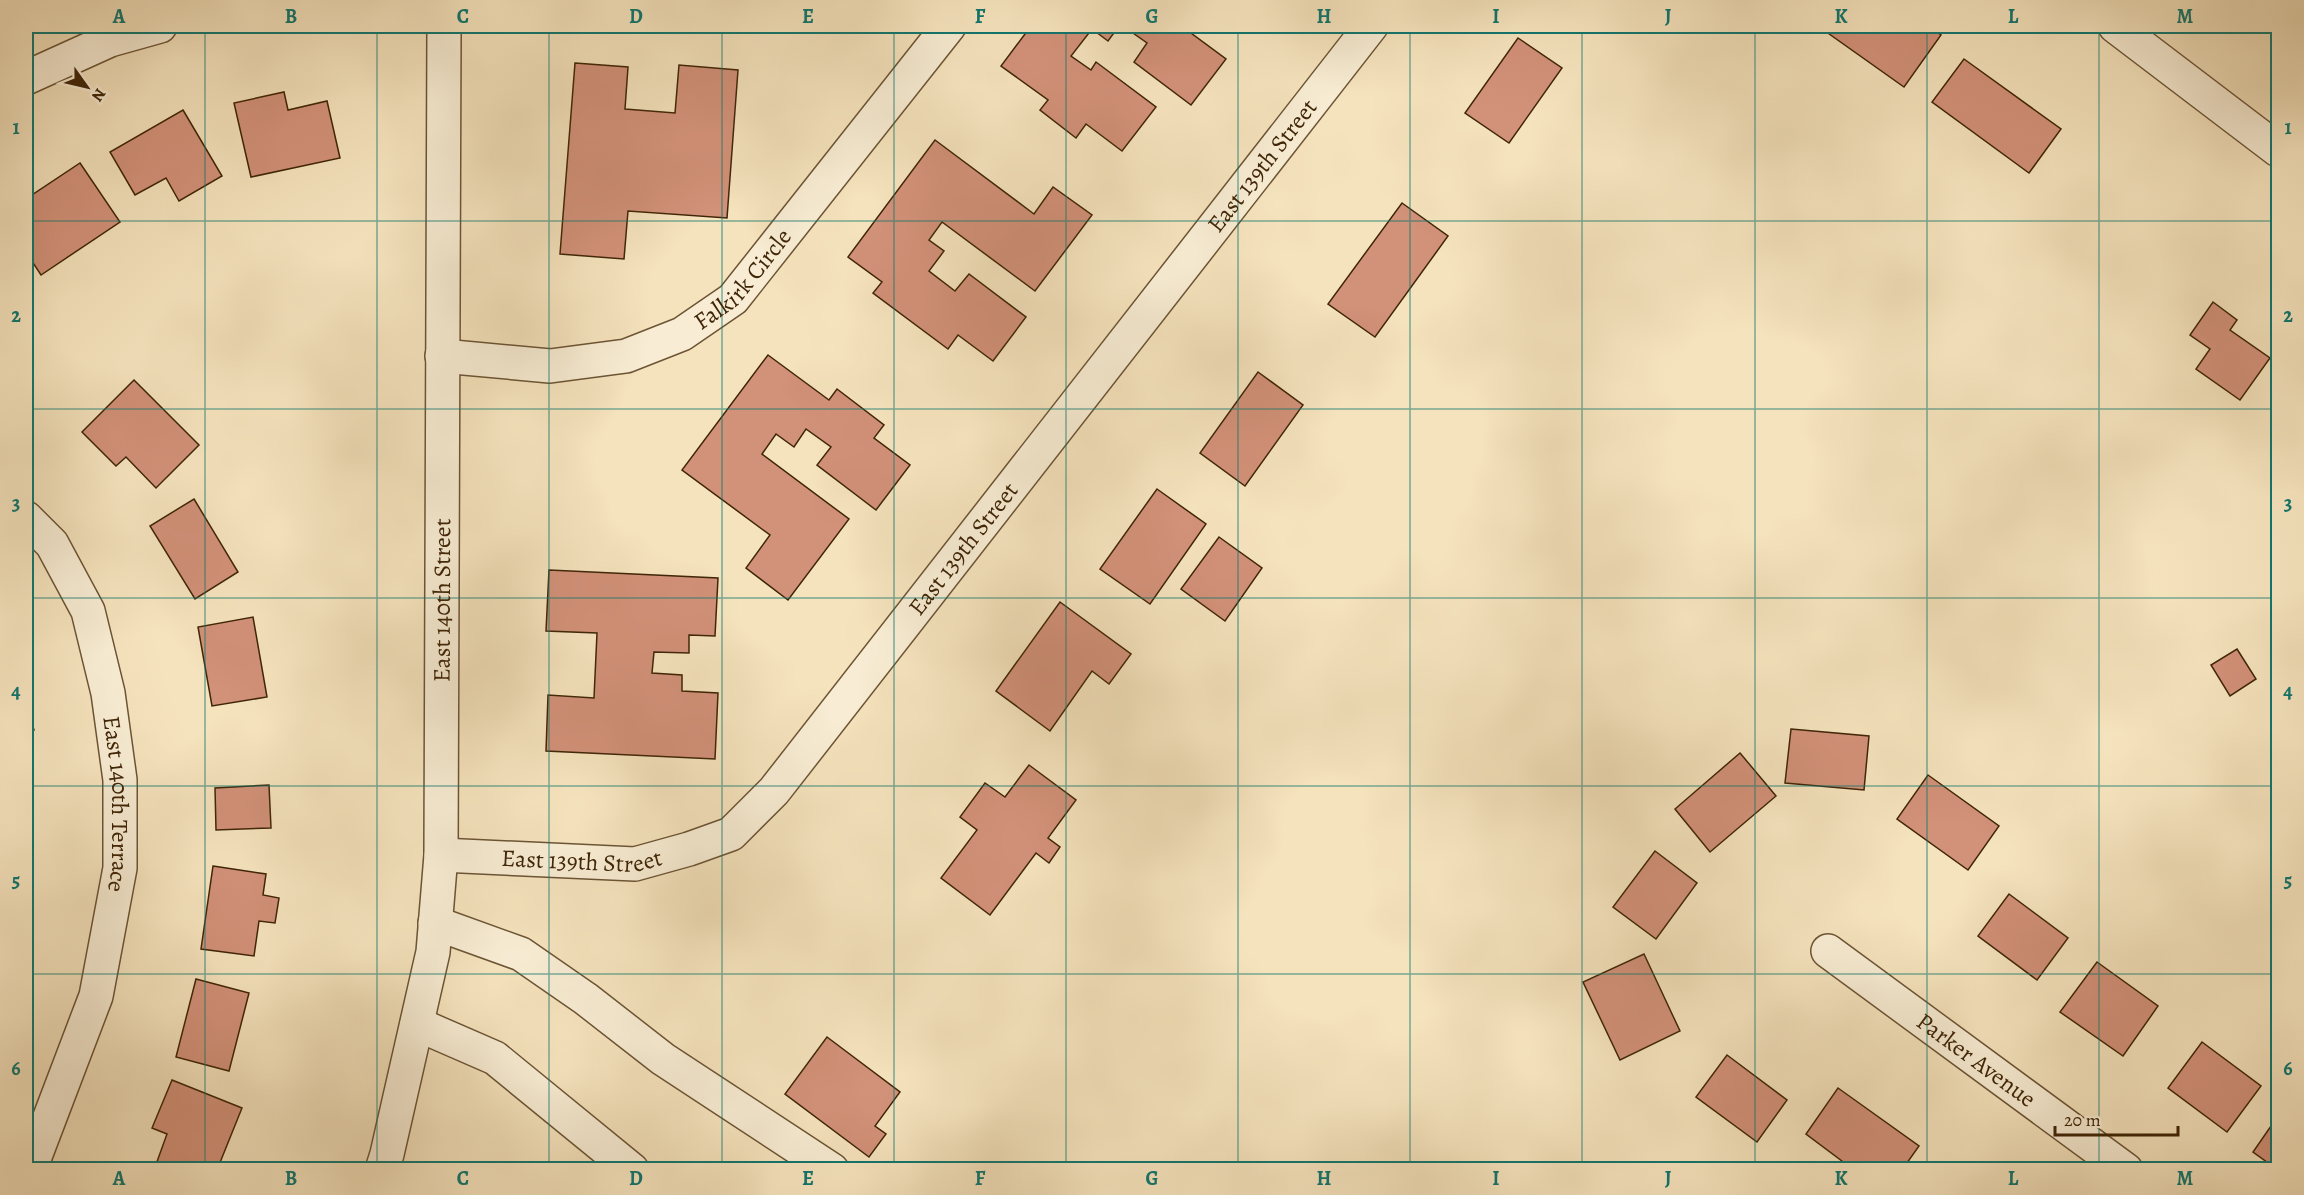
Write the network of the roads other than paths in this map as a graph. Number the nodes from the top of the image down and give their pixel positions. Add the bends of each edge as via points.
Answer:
1 (160, 26) edge
2 (444, 26) edge
3 (949, 26) edge
4 (1371, 26) edge
5 (2115, 26) edge
6 (26, 78) edge
7 (2278, 150) edge
8 (442, 356) junction
9 (26, 518) edge
10 (441, 855) junction
11 (435, 923) junction
12 (1828, 951) dead end
13 (417, 1024) junction
14 (27, 1170) edge
15 (381, 1170) edge
16 (632, 1170) edge
17 (832, 1170) edge
18 (2126, 1170) edge

1 - 6 street via 110,40
2 - 8 street, East 140th Street
3 - 8 street, Falkirk Circle via 733,299 682,334 626,356 550,366
4 - 10 street, East 139th Street via 774,791 731,834 635,864
5 - 7 street
8 - 10 street, East 140th Street
9 - 14 street, East 140th Terrace via 52,544 88,611 108,693 120,780 120,868 96,996
10 - 11 street, East 140th Street
11 - 13 street, East 140th Street via 433,952
11 - 17 street via 521,954 663,1059
12 - 18 street, Parker Avenue
13 - 15 street, East 140th Street
13 - 16 street via 495,1058

